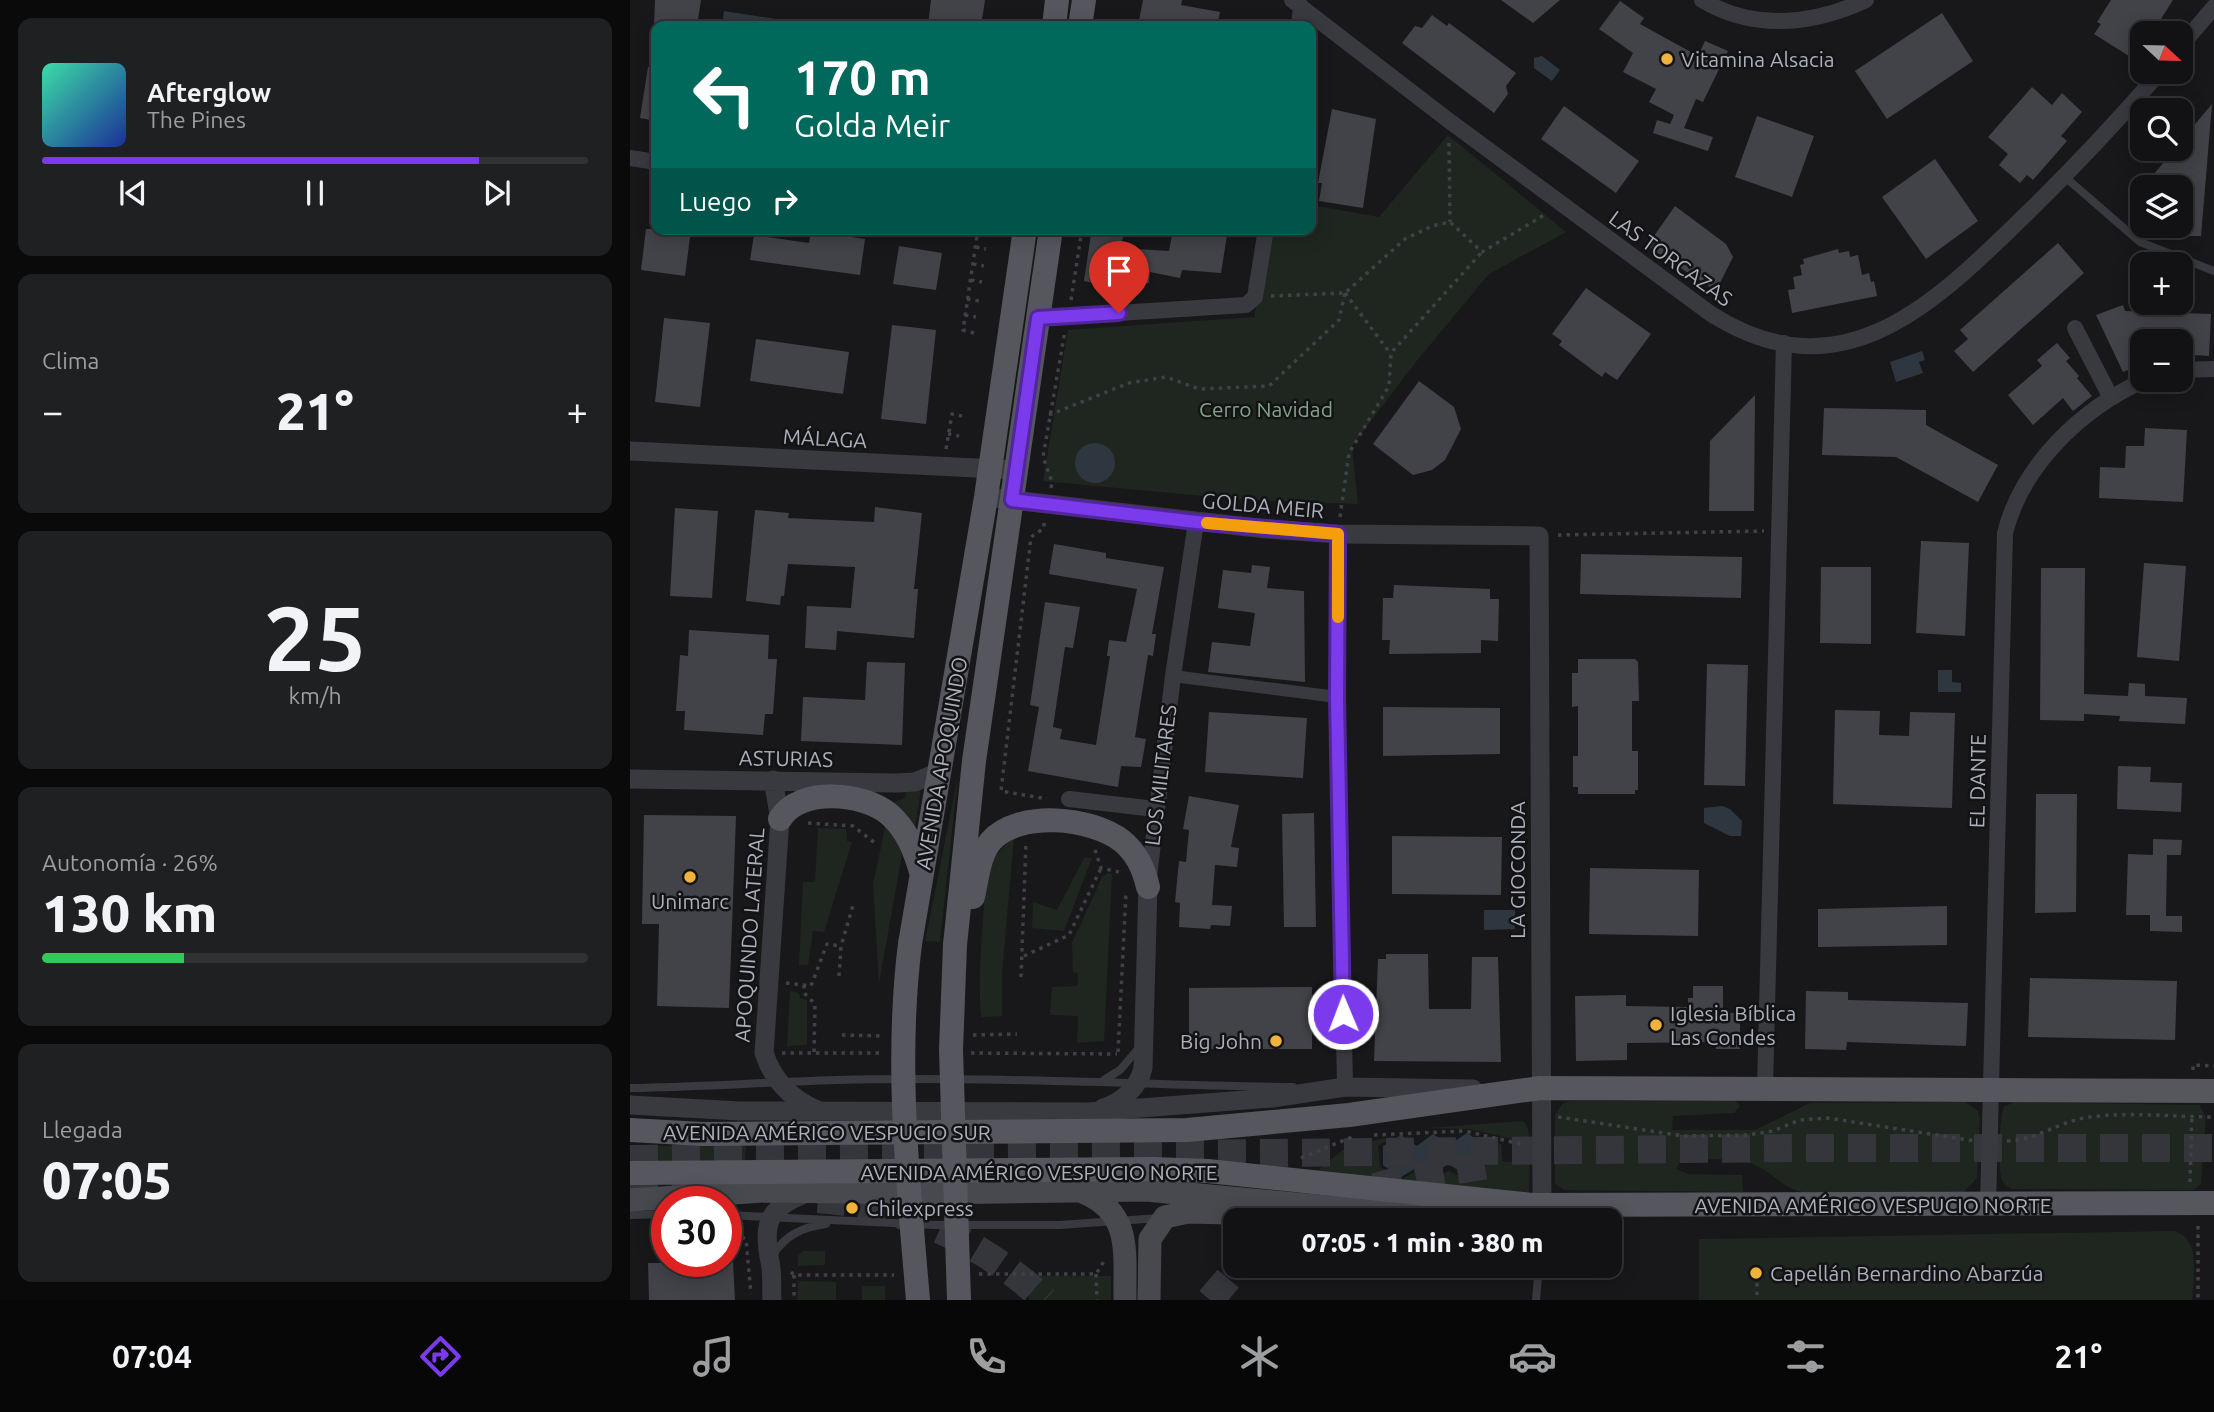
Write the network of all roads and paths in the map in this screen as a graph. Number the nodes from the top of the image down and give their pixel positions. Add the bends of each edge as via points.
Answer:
1 (1058, 0) edge
2 (1084, 0) edge
3 (1702, 0) edge
4 (1866, 0) edge
5 (1297, 3) edge
6 (2214, 7) edge
7 (1055, 21) edge
8 (1081, 21) edge
9 (1298, 21) edge
10 (2193, 32) edge
11 (2150, 84) edge
12 (1448, 120) junction
13 (630, 158) edge
14 (651, 161) edge
15 (2065, 177) junction
16 (1562, 204) junction
17 (1450, 222) junction
18 (1024, 235) edge
19 (1050, 235) edge
20 (1081, 235) edge
21 (1265, 235) edge
22 (977, 236) dead end
23 (976, 247) junction
24 (986, 249) dead end
25 (1482, 252) junction
26 (973, 264) junction
27 (984, 266) dead end
28 (2214, 271) edge
29 (971, 280) junction
30 (982, 282) dead end
31 (1345, 293) junction
32 (1255, 297) junction
33 (967, 299) junction
34 (979, 300) dead end
35 (965, 315) junction
36 (976, 317) dead end
37 (1068, 317) junction
38 (1038, 318) junction
39 (2075, 328) dead end
40 (974, 333) dead end
41 (1784, 343) junction
42 (1391, 353) junction
43 (2214, 369) edge
44 (2193, 370) edge
45 (2130, 388) edge
46 (2111, 398) junction
47 (962, 415) dead end
48 (1049, 415) junction
49 (948, 434) junction
50 (959, 436) dead end
51 (630, 451) edge
52 (957, 451) dead end
53 (990, 468) junction
54 (1017, 470) junction
55 (986, 497) junction
56 (1012, 500) junction
57 (1048, 503) junction
58 (1196, 522) junction
59 (1779, 531) junction
60 (1338, 534) junction
61 (1539, 536) junction
62 (1172, 676) junction
63 (1337, 697) junction
64 (939, 772) junction
65 (630, 779) edge
66 (773, 780) junction
67 (1069, 799) dead end
68 (1155, 809) junction
69 (780, 819) junction
70 (1044, 820) junction
71 (1082, 846) dead end
72 (1101, 868) junction
73 (1127, 874) dead end
74 (922, 876) junction
75 (1137, 887) junction
76 (854, 902) dead end
77 (956, 938) junction
78 (841, 946) junction
79 (1024, 956) junction
80 (839, 976) dead end
81 (1021, 976) dead end
82 (786, 983) dead end
83 (804, 985) junction
84 (1145, 1030) junction
85 (1017, 1034) dead end
86 (842, 1035) dead end
87 (962, 1035) dead end
88 (891, 1036) dead end
89 (814, 1053) dead end
90 (1117, 1054) dead end
91 (2214, 1066) edge
92 (1102, 1081) junction
93 (1137, 1083) junction
94 (781, 1084) junction
95 (1345, 1087) junction
96 (1765, 1087) junction
97 (630, 1088) edge
98 (1540, 1088) junction
99 (1991, 1089) junction
100 (2203, 1090) edge
101 (630, 1105) edge
102 (818, 1111) junction
103 (839, 1112) joint
104 (1088, 1112) junction
105 (1541, 1116) junction
106 (2192, 1117) junction
107 (2214, 1117) edge
108 (630, 1130) edge
109 (1025, 1132) joint
110 (1990, 1141) junction
111 (630, 1173) edge
112 (838, 1181) junction
113 (812, 1191) junction
114 (1082, 1192) junction
115 (630, 1200) edge
116 (1988, 1206) junction
117 (1338, 1208) edge
118 (1538, 1208) junction
119 (2201, 1211) edge
120 (1223, 1213) edge
121 (651, 1214) edge
122 (630, 1215) edge
123 (742, 1215) edge
124 (771, 1216) junction
125 (1165, 1217) junction
126 (1118, 1220) junction
127 (837, 1222) junction
128 (742, 1237) edge
129 (770, 1261) junction
130 (1096, 1274) dead end
131 (794, 1275) dead end
132 (1538, 1278) edge
133 (1757, 1283) dead end
134 (751, 1300) edge
135 (772, 1300) edge
136 (794, 1300) edge
137 (918, 1300) edge
138 (959, 1300) edge
139 (1097, 1300) edge
140 (1125, 1300) edge
141 (1149, 1300) edge
142 (1536, 1300) edge
143 (1757, 1300) edge
144 (2198, 1300) edge

1 - 7 main road
2 - 8 main road
3 - 4 street via 1737,17 1780,21 1821,17
5 - 9 street
5 - 12 street, LAS TORCAZAS
6 - 10 street
11 - 15 street, LAS TORCAZAS
12 - 16 street, LAS TORCAZAS
12 - 17 path
13 - 14 street
15 - 28 lane via 2140,242
15 - 41 street, LAS TORCAZAS via 1968,271 1896,325 1833,344
16 - 25 path
16 - 41 street, LAS TORCAZAS via 1726,324
17 - 25 path
17 - 31 path via 1405,239
18 - 53 main road, AVENIDA APOQUINDO
19 - 38 main road, AVENIDA APOQUINDO
20 - 37 path
21 - 32 street
22 - 23 path
23 - 24 path
23 - 26 path
25 - 42 path
26 - 27 path
26 - 29 path
29 - 30 path
29 - 33 path
31 - 32 path
31 - 42 path
31 - 48 path via 1339,320 1269,386 1199,389 1166,377 1129,383
32 - 37 street via 1246,305
33 - 34 path
33 - 35 path
35 - 36 path
35 - 40 path via 963,330
37 - 38 street
37 - 48 path
38 - 54 main road, AVENIDA APOQUINDO
39 - 46 street
41 - 59 street
42 - 60 path via 1389,386 1349,453
43 - 44 street
45 - 46 street, EL DANTE
46 - 99 street, EL DANTE via 2071,430 2030,475 2014,504 2006,533
47 - 49 path via 951,414
48 - 57 path via 1043,457 1052,482
49 - 50 path
49 - 52 path via 946,450
51 - 53 street, MÁLAGA
53 - 54 street, MÁLAGA
53 - 55 main road, AVENIDA APOQUINDO
54 - 56 main road, AVENIDA APOQUINDO
55 - 56 street, GOLDA MEIR
55 - 64 main road, AVENIDA APOQUINDO
56 - 57 street, GOLDA MEIR
56 - 77 main road, AVENIDA APOQUINDO via 974,761
57 - 58 street, GOLDA MEIR
57 - 70 path via 1044,528 1031,537 1001,791 1048,797
58 - 60 street, GOLDA MEIR
58 - 62 street, LOS MILITARES
59 - 61 path
59 - 96 street
60 - 61 street, GOLDA MEIR
60 - 63 street
61 - 98 street, LA GIOCONDA
62 - 63 street
62 - 68 street, LOS MILITARES
63 - 95 street
64 - 66 street, ASTURIAS via 915,782 895,783
64 - 74 main road, AVENIDA APOQUINDO
65 - 66 street, ASTURIAS
66 - 69 street, APOQUINDO LATERAL
67 - 68 street
68 - 75 street, LOS MILITARES
69 - 74 main road via 790,807 806,800 869,803 900,824
69 - 94 street, APOQUINDO LATERAL via 764,1053
70 - 75 main road via 1098,829 1120,839 1142,865
70 - 77 main road via 1013,825 989,843
70 - 79 path via 1042,834 1027,837
71 - 72 path via 1095,850
72 - 73 path
72 - 79 path via 1069,936
74 - 137 main road, AVENIDA APOQUINDO, bridge via 903,1015 902,1079
75 - 84 street, LOS MILITARES
75 - 90 path
76 - 78 path
77 - 138 main road, AVENIDA APOQUINDO, bridge via 951,1038
78 - 80 path
78 - 83 path via 827,944 811,986
79 - 81 path
82 - 83 path
83 - 89 path via 804,993 815,1004
84 - 92 lane, LOS MILITARES via 1133,1058
84 - 93 street, LOS MILITARES via 1143,1068
85 - 87 path
86 - 88 path
91 - 100 path via 2193,1065
92 - 93 lane, AVENIDA AMÉRICO VESPUCIO NORTE
92 - 94 lane, AVENIDA AMÉRICO VESPUCIO NORTE
93 - 95 lane, AVENIDA AMÉRICO VESPUCIO NORTE
93 - 104 street via 1122,1098
94 - 97 lane
94 - 102 street, APOQUINDO LATERAL via 802,1104
95 - 98 street, AVENIDA AMÉRICO VESPUCIO NORTE
95 - 104 street, AVENIDA AMÉRICO VESPUCIO NORTE via 1272,1098
96 - 98 main road, AVENIDA AMÉRICO VESPUCIO NORTE
96 - 99 main road, AVENIDA AMÉRICO VESPUCIO NORTE
98 - 105 street, LA GIOCONDA
98 - 109 main road, AVENIDA AMÉRICO VESPUCIO NORTE via 1223,1127
99 - 100 main road, AVENIDA AMÉRICO VESPUCIO NORTE
99 - 110 street, EL DANTE
100 - 106 path
101 - 102 street, AVENIDA AMÉRICO VESPUCIO SUR
102 - 103 street, AVENIDA AMÉRICO VESPUCIO SUR
103 - 104 street, AVENIDA AMÉRICO VESPUCIO NORTE
105 - 110 path via 1684,1136 1748,1135 1800,1120 1828,1118
105 - 118 street, LA GIOCONDA
106 - 107 path
106 - 110 path via 2093,1116 2029,1138
106 - 119 path
108 - 109 main road, AVENIDA AMÉRICO VESPUCIO SUR via 703,1135
110 - 116 street, EL DANTE
111 - 112 main road, AVENIDA AMÉRICO VESPUCIO SUR
112 - 113 main road
112 - 114 main road, AVENIDA AMÉRICO VESPUCIO NORTE
112 - 118 main road, AVENIDA AMÉRICO VESPUCIO NORTE via 1208,1171
113 - 115 main road
113 - 124 street via 783,1204
114 - 117 main road, AVENIDA AMÉRICO VESPUCIO NORTE via 1186,1192
114 - 126 main road via 1109,1207
116 - 118 main road, AVENIDA AMÉRICO VESPUCIO NORTE
116 - 119 main road, AVENIDA AMÉRICO VESPUCIO NORTE
119 - 144 path
120 - 125 main road, AVENIDA AMÉRICO VESPUCIO NORTE
121 - 122 lane
123 - 124 lane
124 - 127 lane
124 - 129 street via 765,1242
125 - 126 lane, AVENIDA AMÉRICO VESPUCIO NORTE
125 - 141 main road via 1150,1239
126 - 127 lane, AVENIDA AMÉRICO VESPUCIO NORTE via 1059,1225
126 - 140 main road
127 - 129 lane via 800,1230 782,1243
128 - 134 path via 746,1239
129 - 135 street
130 - 139 path
131 - 136 path
132 - 142 lane
133 - 143 path

